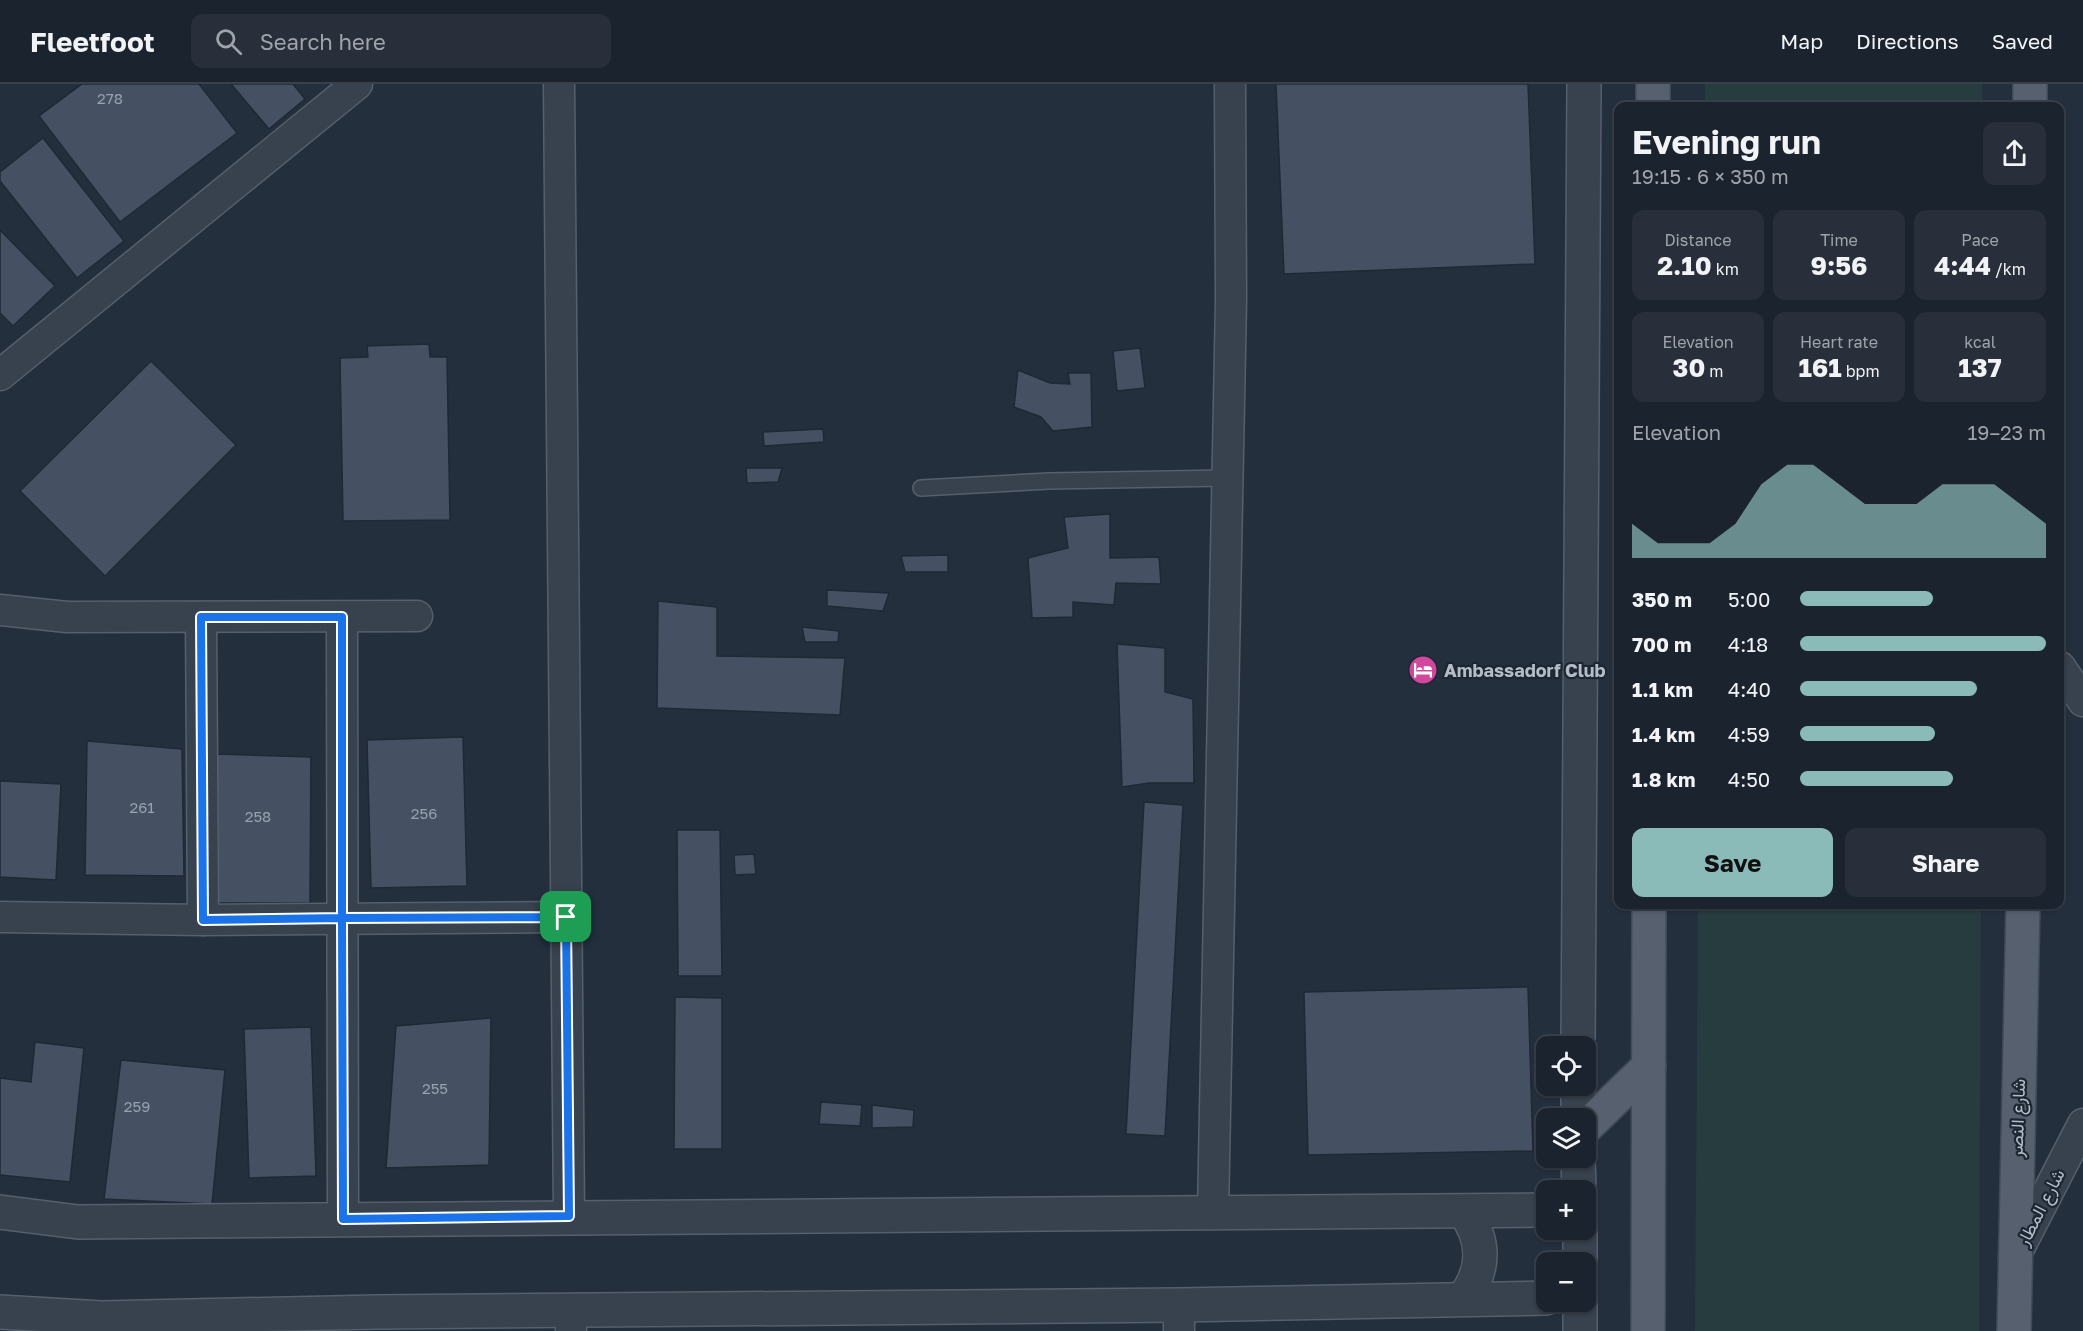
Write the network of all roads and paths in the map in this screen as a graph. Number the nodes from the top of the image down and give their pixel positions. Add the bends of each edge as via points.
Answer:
1 (357, 84) edge
2 (559, 84) edge
3 (1230, 84) edge
4 (1584, 84) edge
5 (1653, 84) edge
6 (2030, 84) edge
7 (1653, 102) edge
8 (2030, 102) edge
9 (0, 375) edge
10 (1227, 478) junction
11 (921, 488) dead end
12 (0, 610) edge
13 (417, 616) dead end
14 (201, 617) junction
15 (342, 617) junction
16 (2064, 673) edge
17 (2083, 701) edge
18 (1649, 909) edge
19 (2023, 909) edge
20 (0, 917) edge
21 (566, 917) junction
22 (342, 918) junction
23 (203, 920) junction
24 (1578, 1036) edge
25 (1648, 1066) junction
26 (1596, 1117) edge
27 (2083, 1124) edge
28 (1536, 1210) edge
29 (1464, 1211) junction
30 (0, 1212) edge
31 (1213, 1212) junction
32 (569, 1216) junction
33 (343, 1219) junction
34 (2014, 1258) junction
35 (1536, 1298) edge
36 (1463, 1299) junction
37 (0, 1312) edge
38 (1580, 1312) edge
39 (1179, 1318) edge
40 (571, 1320) edge
41 (377, 1321) edge
42 (101, 1325) edge
43 (1580, 1331) edge
44 (1648, 1331) edge
45 (2014, 1331) edge

1 - 9 street
2 - 21 street
3 - 10 street
4 - 24 street
5 - 7 main road
6 - 8 main road
10 - 11 lane
10 - 31 street
12 - 14 street via 67,617
13 - 15 street
14 - 15 street
14 - 23 street
15 - 22 street
16 - 17 street
18 - 25 main road
19 - 34 main road, شارع النصر
20 - 23 street
21 - 22 street
21 - 32 street
22 - 23 street
22 - 33 street
25 - 26 main road
25 - 44 main road
27 - 34 street, شارع المطار
28 - 29 street
29 - 31 street
29 - 36 street via 1473,1224 1481,1256 1479,1272
30 - 33 street via 78,1222
31 - 32 street
32 - 33 street
34 - 45 main road, شارع النصر
35 - 36 street
36 - 39 street
37 - 42 street
38 - 43 street
39 - 40 street
40 - 41 street
41 - 42 street

